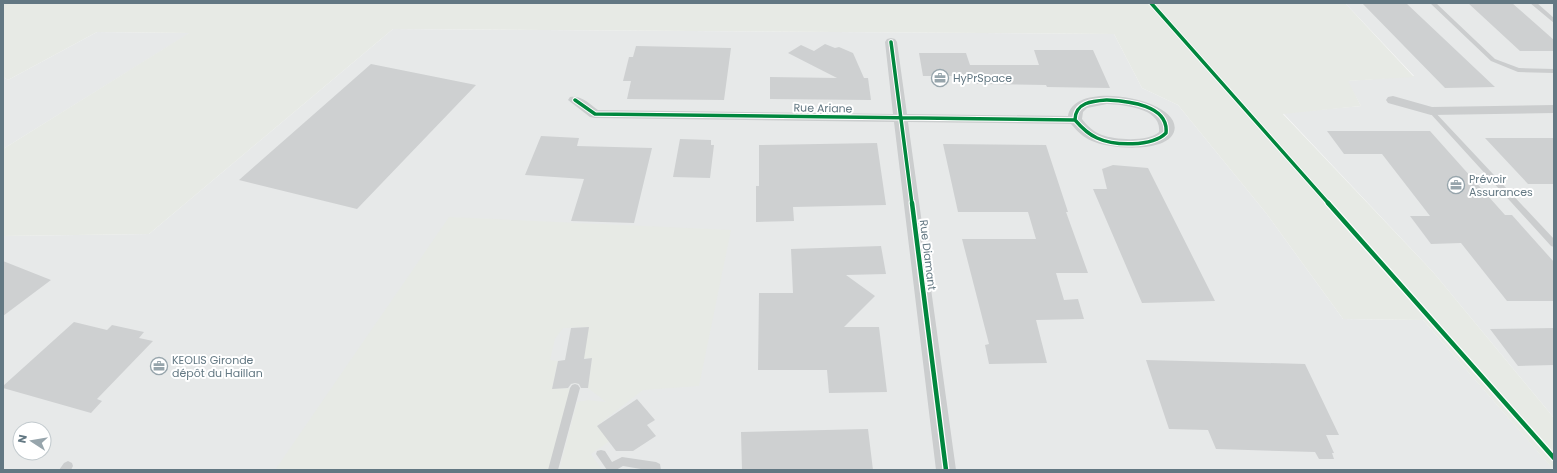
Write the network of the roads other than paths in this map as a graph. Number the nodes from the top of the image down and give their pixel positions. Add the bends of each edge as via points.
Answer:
1 (1433, 3) edge
2 (1533, 3) edge
3 (1554, 21) edge
4 (891, 42) dead end
5 (1554, 71) edge
6 (575, 100) dead end
7 (1393, 100) dead end
8 (1554, 109) edge
9 (1431, 111) junction
10 (901, 118) junction
11 (1075, 120) junction
12 (1554, 244) edge
13 (575, 388) dead end
14 (601, 454) dead end
15 (552, 470) edge
16 (656, 470) edge
17 (946, 470) edge

1 - 5 lane via 1493,60 1518,70
2 - 3 lane
4 - 10 street, Rue Diamant
6 - 10 street, Rue Ariane via 595,114
7 - 9 street
8 - 9 street
9 - 12 lane
10 - 11 street, Rue Ariane
10 - 17 street, Rue Diamant
11 - 11 street via 1076,112 1081,105 1098,101 1123,101 1140,103 1152,108 1166,120 1168,126 1162,138 1142,143 1098,138 1084,131
13 - 15 lane
14 - 16 lane via 611,468 622,461 656,467

